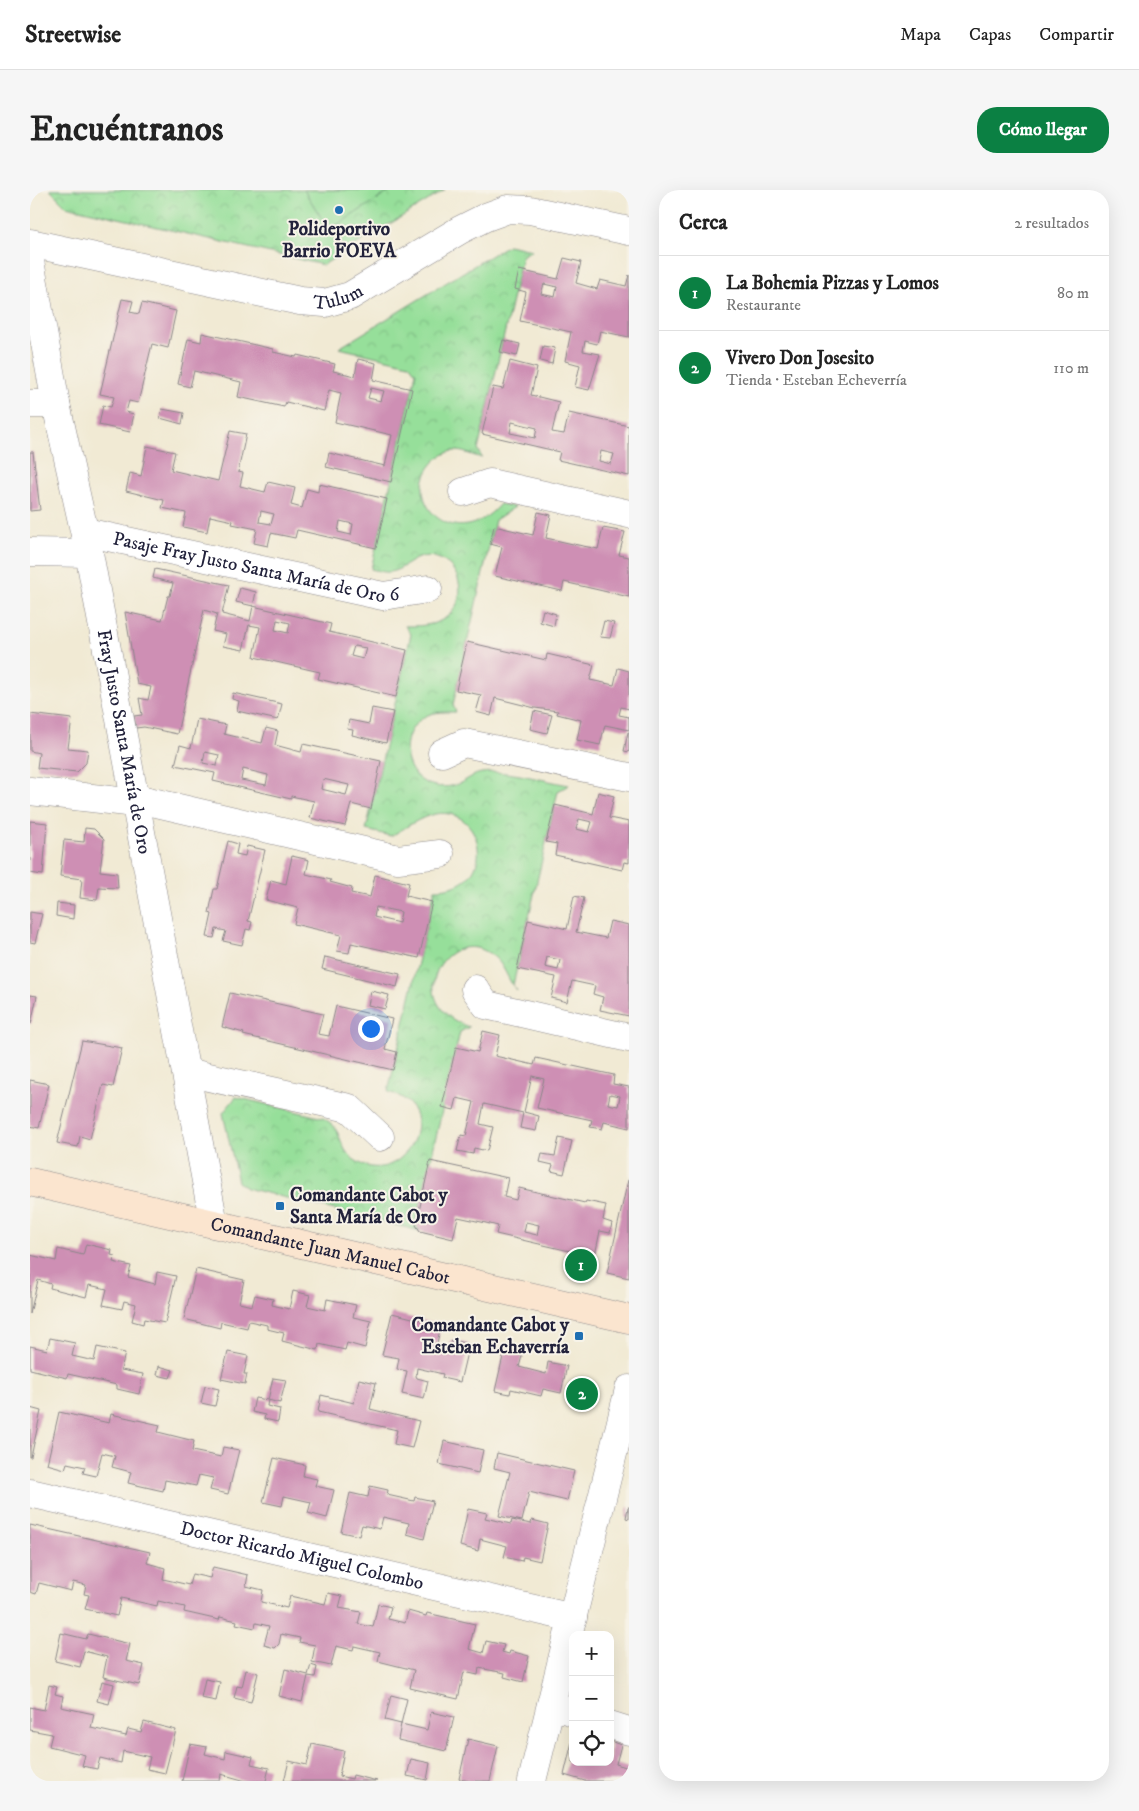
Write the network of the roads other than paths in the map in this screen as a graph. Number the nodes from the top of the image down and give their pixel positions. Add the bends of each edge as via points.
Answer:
1 (629, 231) edge
2 (30, 243) edge
3 (30, 261) edge
4 (43, 404) edge
5 (463, 492) dead end
6 (629, 514) edge
7 (87, 543) junction
8 (30, 552) edge
9 (428, 589) dead end
10 (442, 753) dead end
11 (629, 777) edge
12 (30, 791) edge
13 (135, 800) junction
14 (440, 854) dead end
15 (475, 989) dead end
16 (629, 1038) edge
17 (186, 1072) junction
18 (380, 1137) dead end
19 (30, 1182) edge
20 (214, 1224) junction
21 (629, 1319) edge
22 (629, 1389) edge
23 (30, 1493) edge
24 (572, 1618) junction
25 (562, 1709) edge
26 (614, 1726) edge
27 (629, 1731) edge
28 (532, 1781) edge

1 - 2 street, Tulum via 530,210 508,209 460,230 350,296 324,303 300,301
3 - 4 street, Fray Justo Santa María de Oro
4 - 7 street, Fray Justo Santa María de Oro
5 - 6 street via 490,483
7 - 8 street, Pasaje Fray Justo Santa María de Oro 6
7 - 9 street, Pasaje Fray Justo Santa María de Oro 6 via 383,596
7 - 13 street, Fray Justo Santa María de Oro
10 - 11 street via 464,743
12 - 13 street
13 - 14 street via 398,859
13 - 17 street, Fray Justo Santa María de Oro
15 - 16 street via 486,1005
17 - 18 street via 349,1108
17 - 20 street, Fray Justo Santa María de Oro
19 - 20 main road, Comandante Juan Manuel Cabot
20 - 21 main road, Comandante Juan Manuel Cabot
22 - 24 street
23 - 24 street, Doctor Ricardo Miguel Colombo
24 - 25 street
25 - 28 street
26 - 27 street

